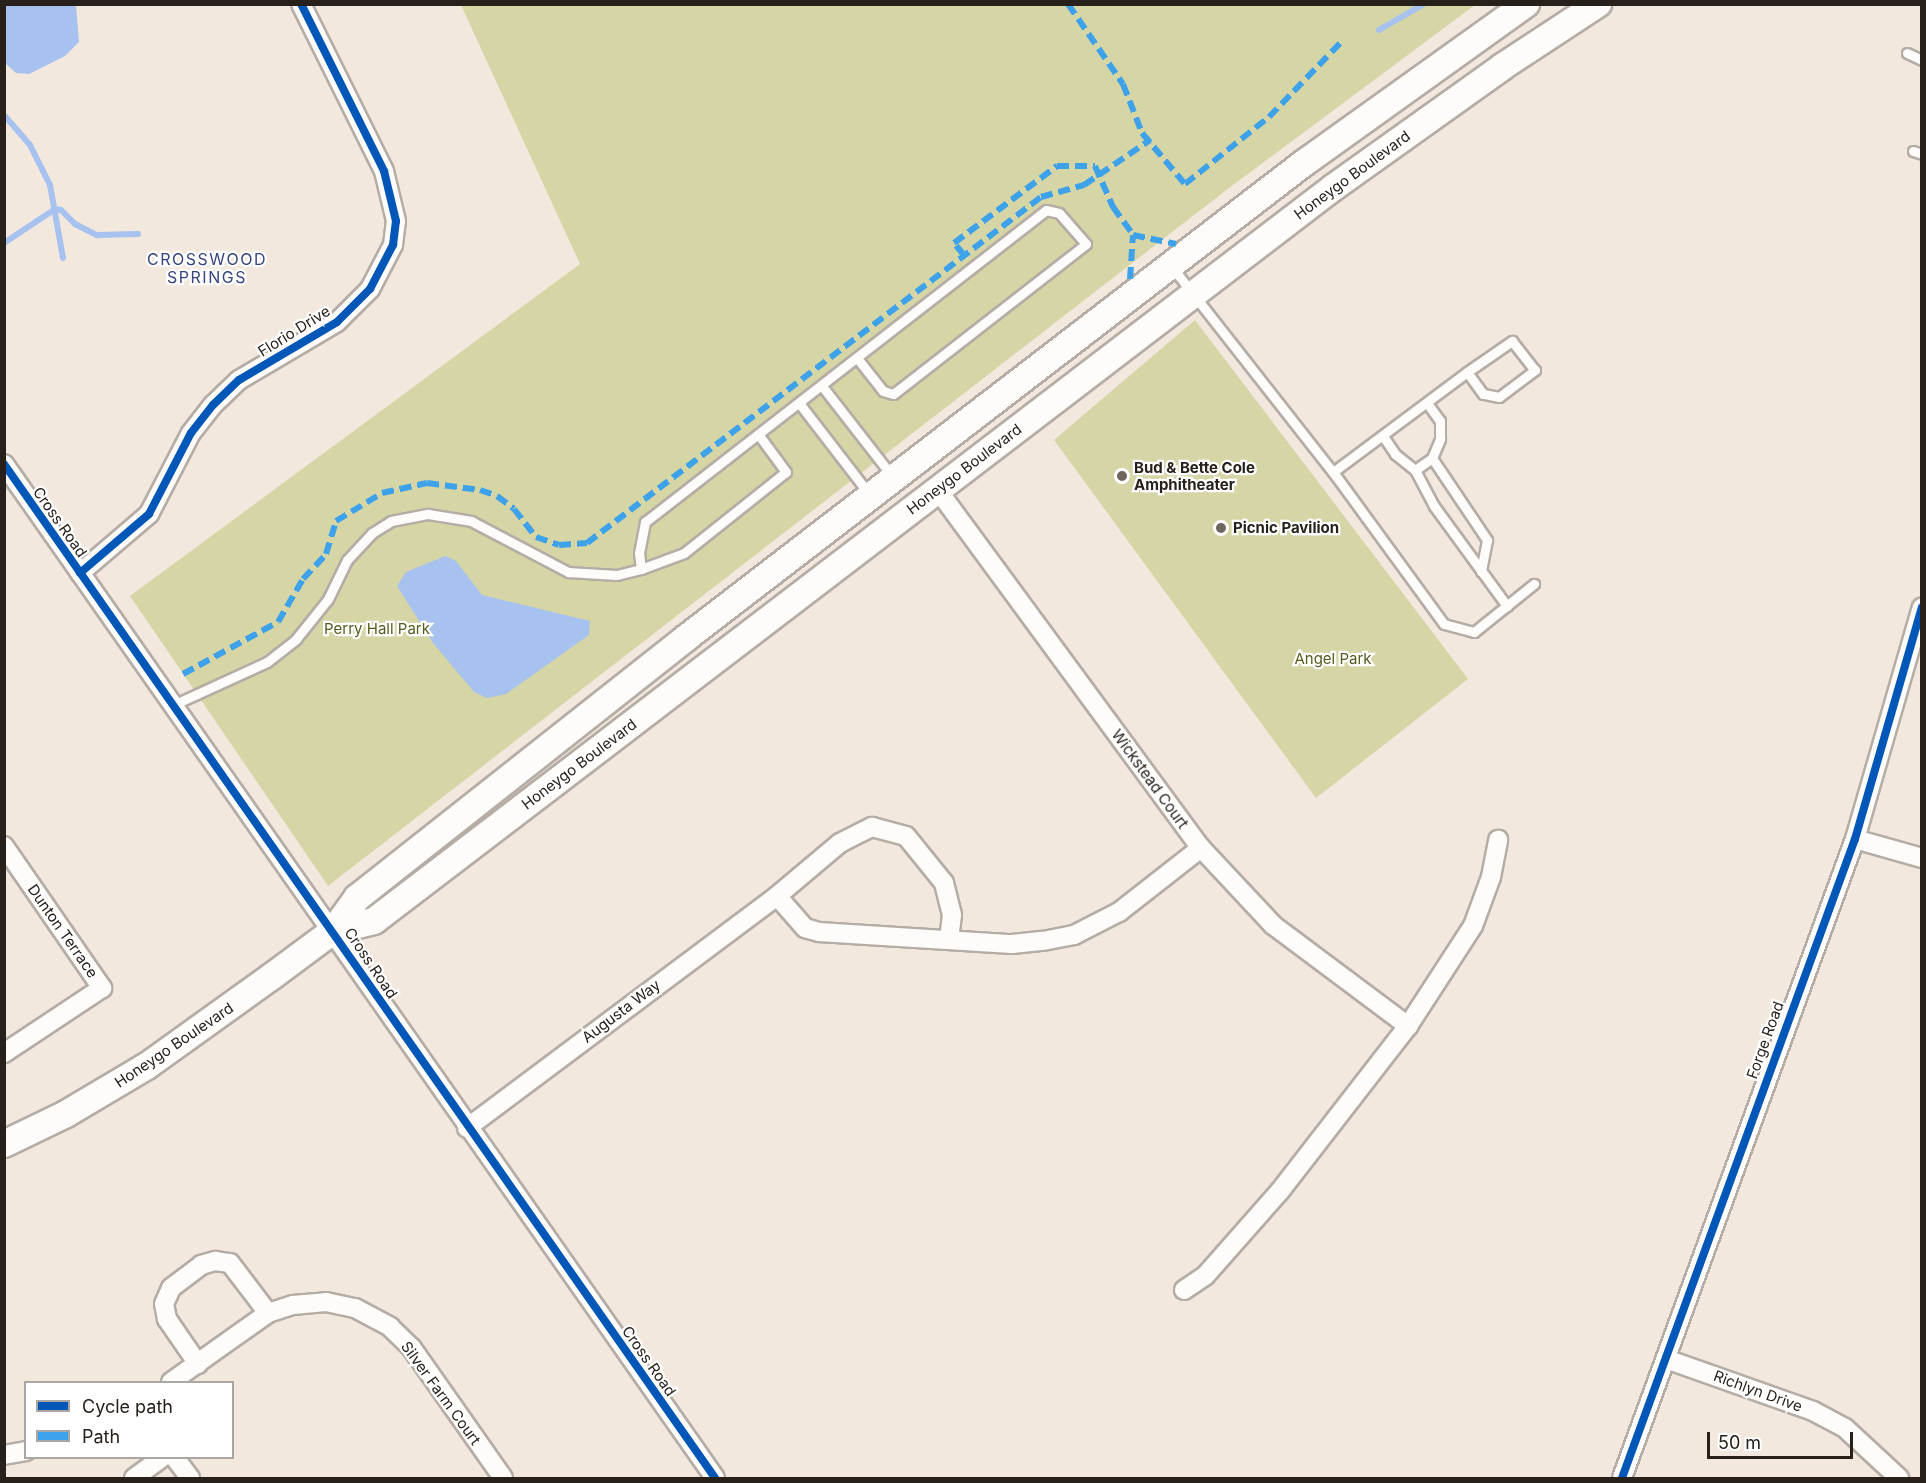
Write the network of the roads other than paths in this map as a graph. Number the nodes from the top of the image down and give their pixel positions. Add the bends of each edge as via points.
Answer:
1 (301, 4) edge
2 (1526, 4) edge
3 (1598, 4) edge
4 (1907, 53) dead end
5 (1922, 60) edge
6 (1170, 265) junction
7 (1194, 293) junction
8 (857, 358) junction
9 (1467, 372) junction
10 (822, 386) junction
11 (799, 403) junction
12 (1427, 403) junction
13 (758, 434) junction
14 (1383, 436) junction
15 (1432, 458) junction
16 (4, 464) edge
17 (1415, 470) junction
18 (1333, 472) junction
19 (894, 478) junction
20 (937, 489) junction
21 (870, 496) junction
22 (641, 569) junction
23 (1481, 571) junction
24 (80, 573) junction
25 (1534, 584) dead end
26 (1507, 606) junction
27 (1922, 608) edge
28 (173, 705) junction
29 (1855, 839) junction
30 (1498, 840) dead end
31 (4, 846) edge
32 (1201, 848) junction
33 (1922, 858) edge
34 (777, 896) junction
35 (333, 931) junction
36 (950, 939) junction
37 (1408, 1026) junction
38 (7, 1045) edge
39 (467, 1128) junction
40 (4, 1144) edge
41 (1184, 1290) dead end
42 (268, 1313) junction
43 (1666, 1359) junction
44 (198, 1364) junction
45 (174, 1381) edge
46 (24, 1451) edge
47 (4, 1455) edge
48 (161, 1459) edge
49 (176, 1459) edge
50 (1882, 1470) edge
51 (134, 1479) edge
52 (190, 1479) edge
53 (503, 1479) edge
54 (715, 1479) edge
55 (1622, 1479) edge
56 (1899, 1479) edge

1 - 24 street, Florio Drive via 384,171 396,221 393,245 370,289 337,322 239,380 213,405 191,433 149,514
2 - 6 main road, Honeygo Boulevard via 1304,163
3 - 7 main road, Honeygo Boulevard via 1502,66
4 - 5 lane
6 - 7 lane
6 - 19 main road, Honeygo Boulevard
7 - 18 lane
7 - 20 main road, Honeygo Boulevard
8 - 8 lane via 883,390 893,394 1086,244 1059,213 1046,210
8 - 10 lane
9 - 9 lane via 1512,341 1535,370 1499,398 1483,394
9 - 12 lane
10 - 11 lane
10 - 19 lane
11 - 13 lane
11 - 21 lane
12 - 14 lane
12 - 15 lane via 1440,421 1440,439
13 - 22 lane via 645,522 639,553
13 - 22 lane via 786,472 684,553
14 - 17 lane via 1395,454
14 - 18 lane
15 - 17 lane
15 - 23 lane via 1487,540
16 - 24 street, Cross Road
17 - 23 lane via 1434,506
18 - 26 lane via 1444,624 1474,632
19 - 21 main road, Honeygo Boulevard
20 - 32 street, Wickstead Court
20 - 35 main road, Honeygo Boulevard via 374,921
21 - 35 main road, Honeygo Boulevard via 357,898
22 - 28 lane via 617,575 568,572 471,521 428,514 392,521 372,533 347,560 328,599 296,639 267,662
23 - 26 lane
24 - 28 street, Cross Road
25 - 26 lane
27 - 29 street, Forge Road
28 - 35 street, Cross Road via 271,849
29 - 33 street
29 - 43 street, Forge Road via 1803,972
30 - 37 street via 1491,877 1473,926
31 - 38 street, Dunton Terrace via 102,988
32 - 36 street via 1119,912 1074,935 1012,944
32 - 37 street, Wickstead Court via 1273,925
34 - 36 street via 805,928 819,932
34 - 36 street, Augusta Way via 854,835 872,827 884,829 906,836 944,883 952,915
34 - 39 street, Augusta Way
35 - 39 street, Cross Road
35 - 40 main road, Honeygo Boulevard via 147,1066
37 - 41 street via 1280,1191 1205,1276
39 - 54 street, Cross Road
42 - 44 street, Silver Farm Court
42 - 44 street via 230,1263 215,1260 201,1265 171,1288 164,1304 167,1319
42 - 53 street, Silver Farm Court via 293,1305 326,1302 370,1313 390,1327 424,1366
43 - 50 street, Richlyn Drive via 1813,1411 1845,1428
43 - 55 street, Forge Road
44 - 45 street, Silver Farm Court
46 - 47 street
48 - 51 street
49 - 52 street
50 - 56 street, Richlyn Drive

